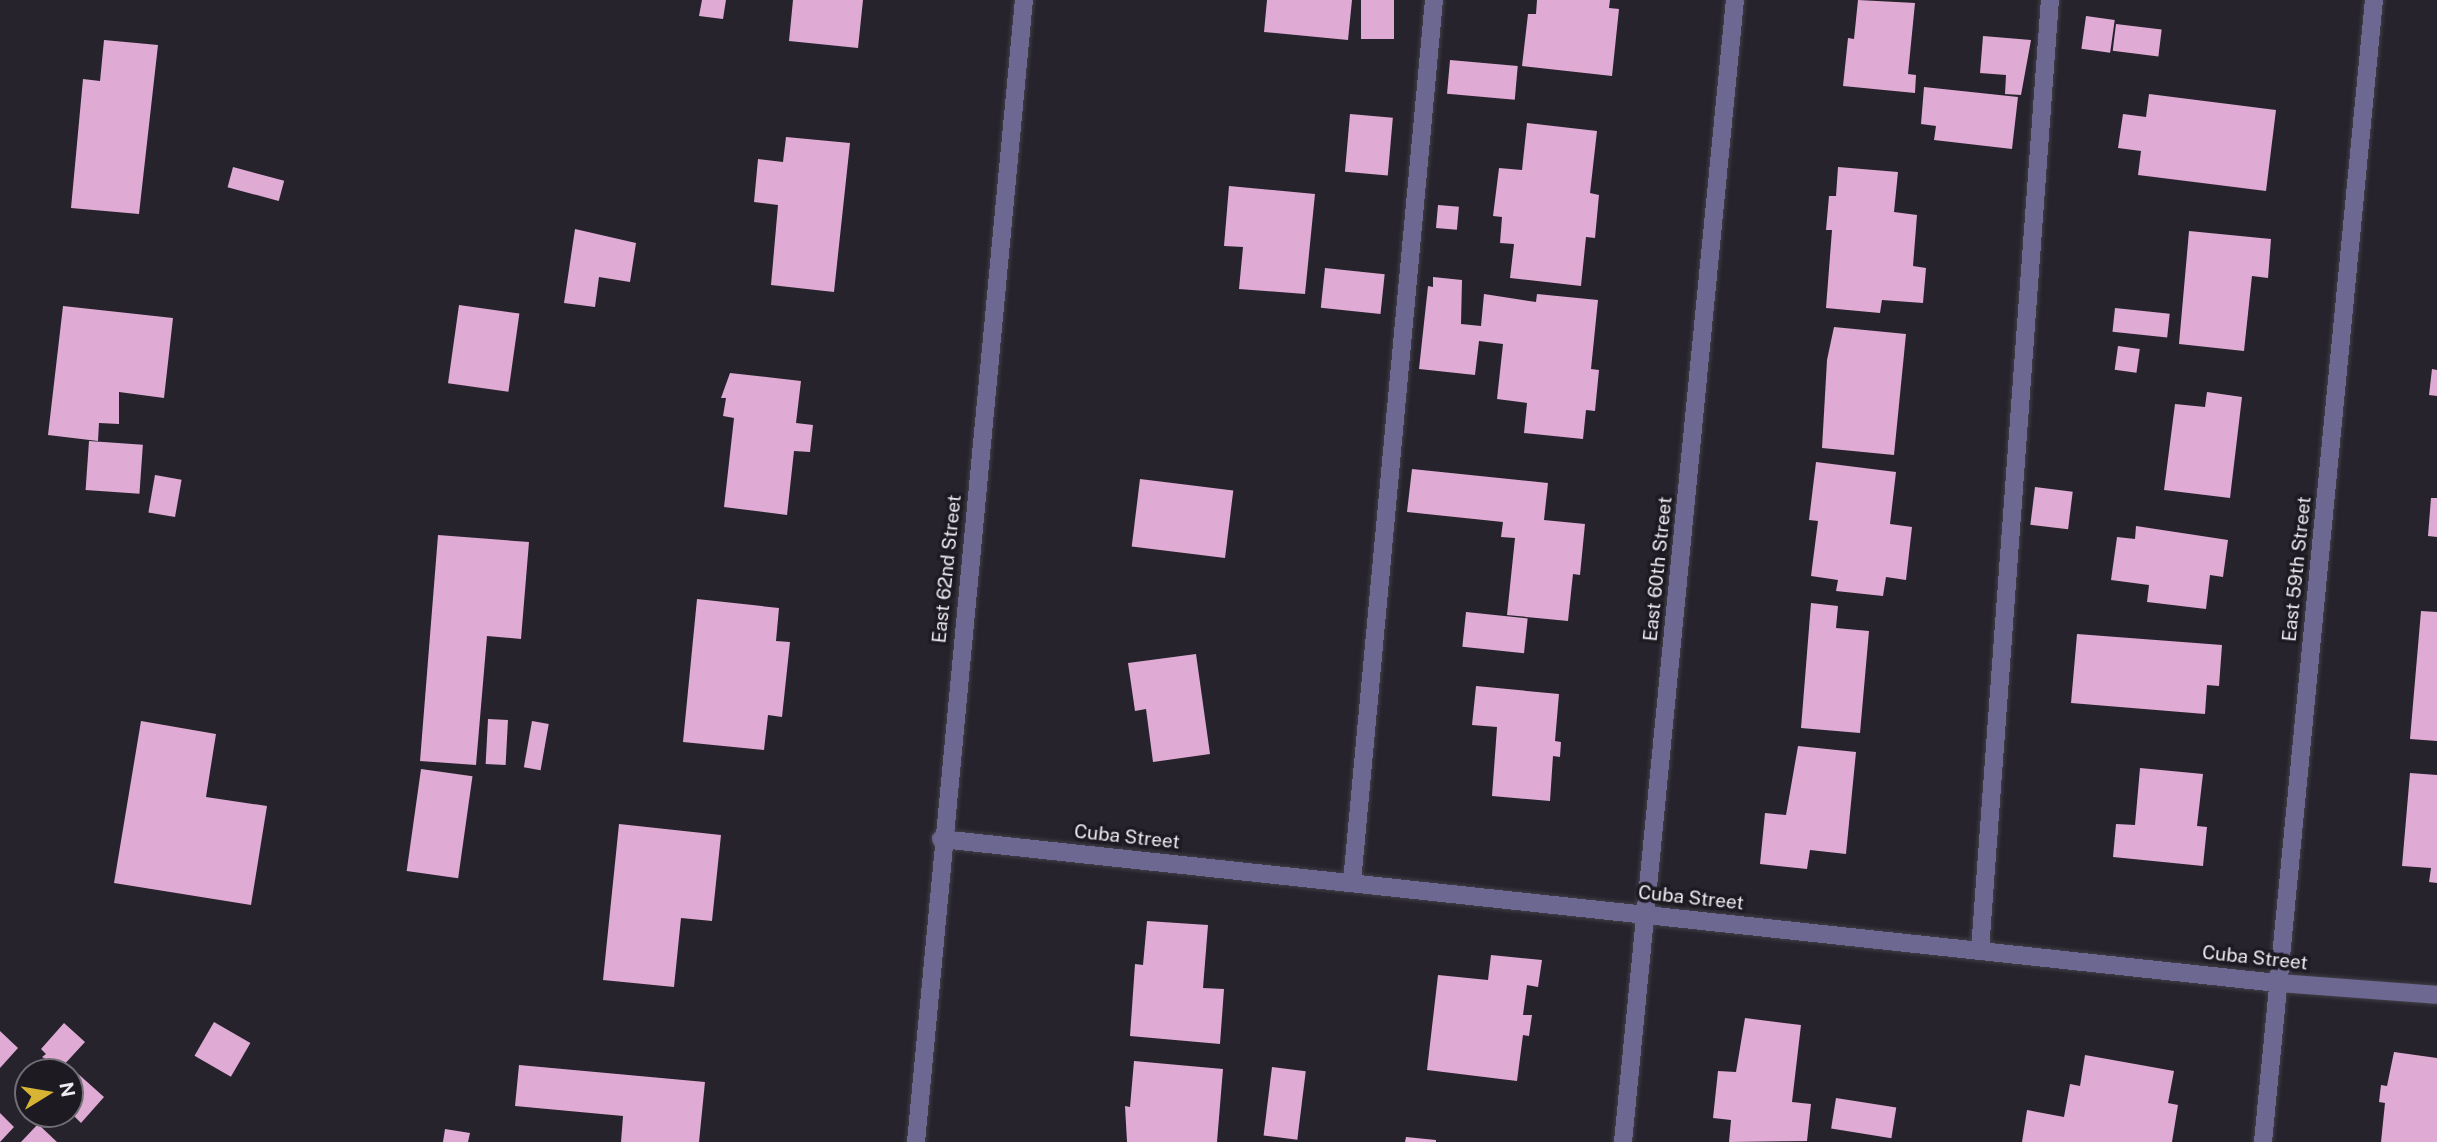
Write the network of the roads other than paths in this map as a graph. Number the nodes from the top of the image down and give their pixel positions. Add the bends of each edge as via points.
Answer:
1 (1024, 0) edge
2 (1434, 0) edge
3 (1735, 0) edge
4 (2050, 0) edge
5 (2374, 0) edge
6 (942, 839) junction
7 (1352, 882) junction
8 (1645, 914) junction
9 (1980, 950) junction
10 (2278, 982) junction
11 (2437, 995) edge
12 (916, 1142) edge
13 (1623, 1142) edge
14 (2263, 1142) edge

1 - 6 street, East 62nd Street
2 - 7 street
3 - 8 street, East 60th Street
4 - 9 street
5 - 10 street, East 59th Street
6 - 7 street, Cuba Street
6 - 12 street, East 62nd Street
7 - 8 street, Cuba Street
8 - 9 street, Cuba Street
8 - 13 street, East 60th Street
9 - 10 street, Cuba Street
10 - 11 street, Cuba Street
10 - 14 street, East 59th Street

